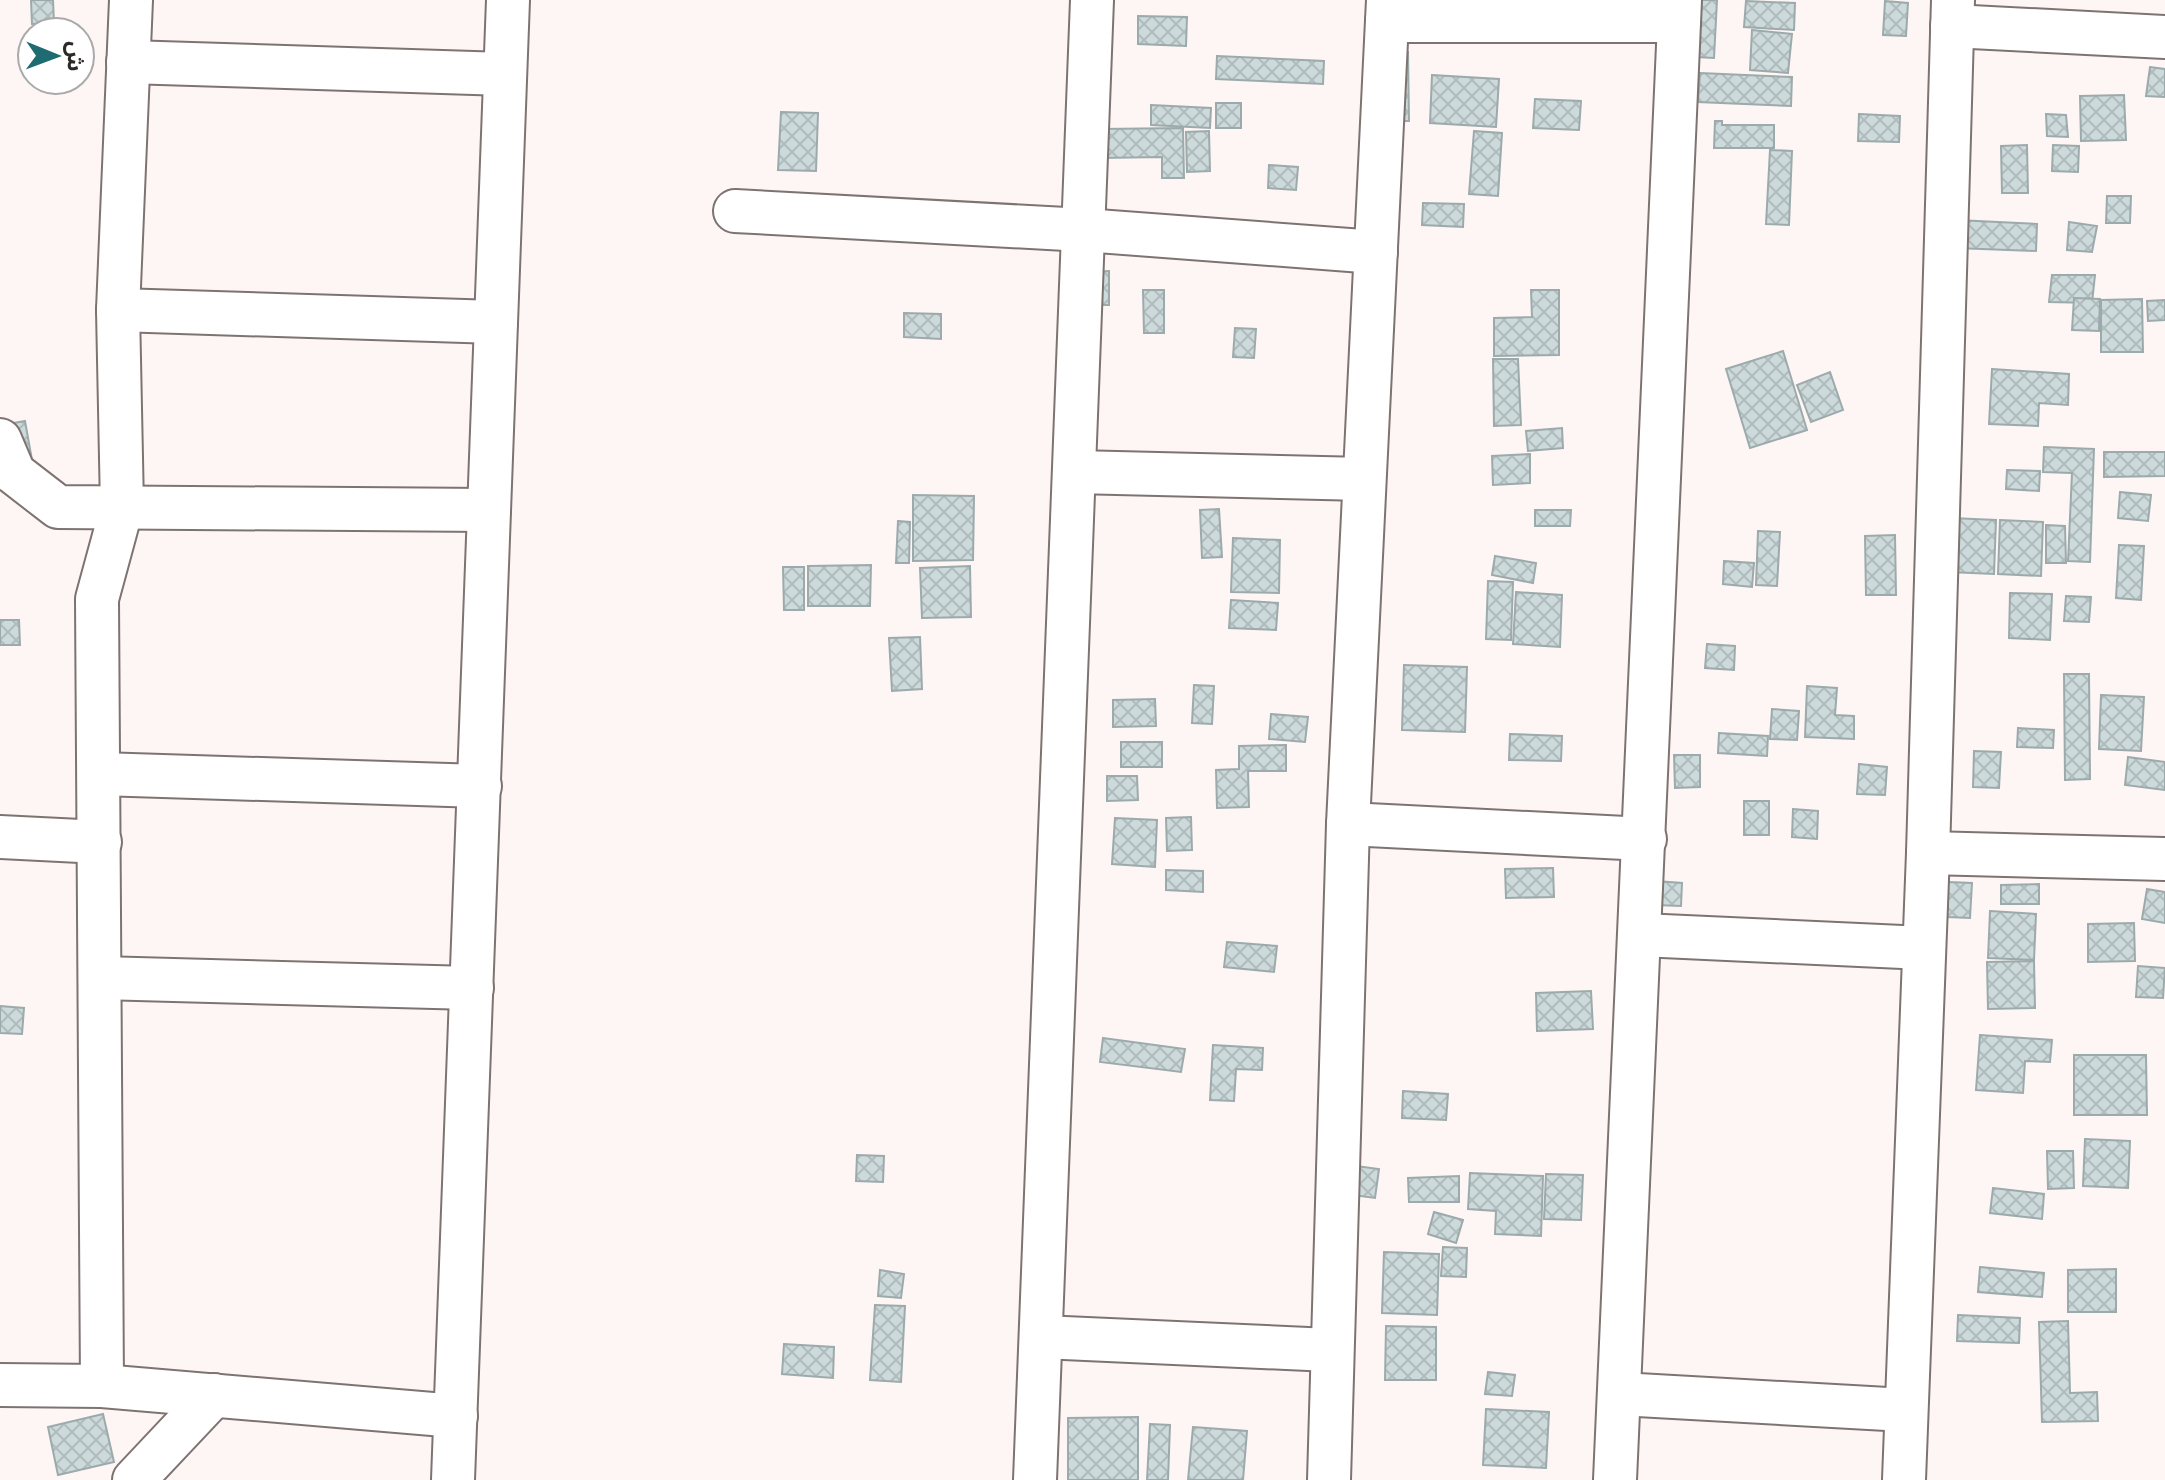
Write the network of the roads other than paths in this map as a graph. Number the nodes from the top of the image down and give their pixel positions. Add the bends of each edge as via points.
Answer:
1 (131, 0) edge
2 (508, 0) edge
3 (1092, 0) edge
4 (1387, 10) edge
5 (1679, 10) edge
6 (1952, 13) edge
7 (2165, 37) edge
8 (128, 62) junction
9 (505, 74) junction
10 (735, 211) dead end
11 (1084, 230) junction
12 (1376, 252) junction
13 (118, 310) junction
14 (496, 322) junction
15 (0, 440) edge
16 (1075, 472) junction
17 (1364, 479) junction
18 (122, 507) junction
19 (489, 510) junction
20 (100, 774) junction
21 (480, 786) junction
22 (1348, 824) junction
23 (0, 837) edge
24 (1645, 839) junction
25 (100, 842) junction
26 (1928, 853) junction
27 (2165, 859) edge
28 (1641, 935) junction
29 (1924, 948) junction
30 (100, 978) junction
31 (472, 988) junction
32 (1042, 1337) junction
33 (1330, 1350) junction
34 (0, 1385) edge
35 (102, 1386) junction
36 (1620, 1394) junction
37 (214, 1395) junction
38 (1905, 1410) junction
39 (456, 1416) junction
40 (134, 1480) edge
41 (453, 1480) edge
42 (1035, 1480) edge
43 (1329, 1480) edge
44 (1615, 1480) edge
45 (1904, 1480) edge

1 - 8 street
2 - 9 street
3 - 11 street
4 - 5 street
4 - 12 street
5 - 24 street
6 - 7 street
6 - 26 street
8 - 9 street
8 - 13 street
9 - 14 street
10 - 11 street
11 - 12 street
11 - 16 street
12 - 17 street
13 - 14 street
13 - 18 street
14 - 19 street
15 - 18 street via 14,473 58,507
16 - 17 street
16 - 32 street
17 - 22 street
18 - 19 street
18 - 20 street via 97,599
19 - 21 street
20 - 21 street
20 - 25 street
21 - 31 street
22 - 24 street
22 - 33 street
23 - 25 street
24 - 28 street
25 - 30 street
26 - 27 street
26 - 29 street
28 - 29 street
28 - 36 street
29 - 38 street
30 - 31 street
30 - 35 street
31 - 39 street
32 - 33 street
32 - 42 street
33 - 43 street
34 - 35 street
35 - 37 street
36 - 38 street
36 - 44 street
37 - 39 street
37 - 40 street
38 - 45 street
39 - 41 street

